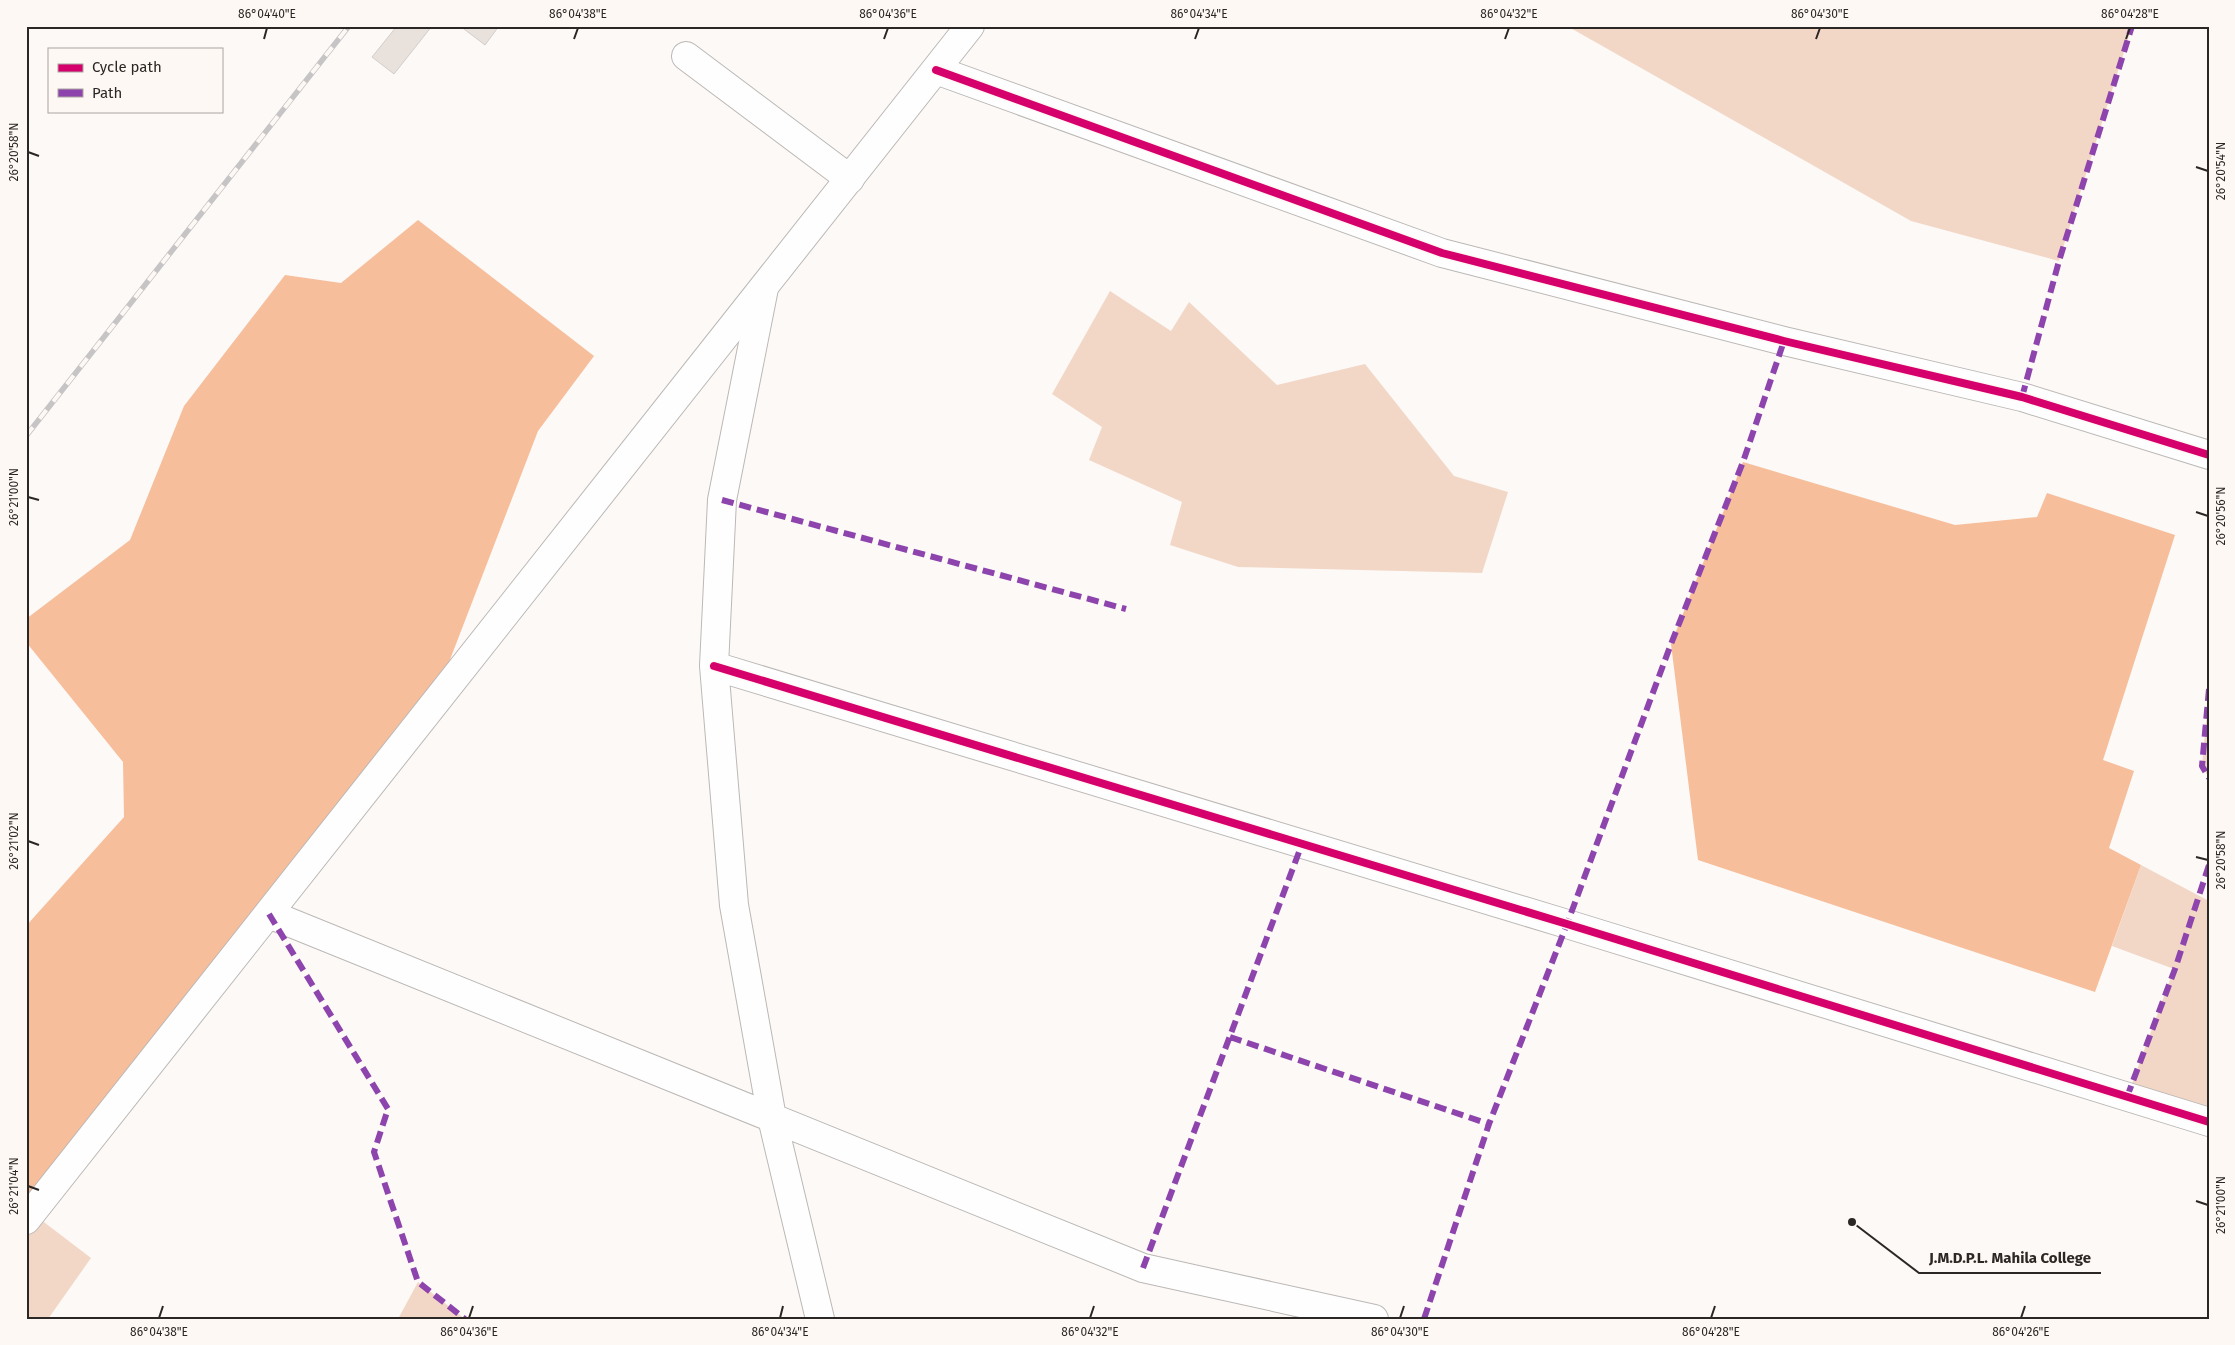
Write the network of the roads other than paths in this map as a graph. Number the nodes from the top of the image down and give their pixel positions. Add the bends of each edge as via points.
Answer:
1 (970, 26) edge
2 (686, 56) dead end
3 (936, 70) junction
4 (850, 179) junction
5 (764, 288) junction
6 (2209, 456) edge
7 (714, 666) junction
8 (269, 914) junction
9 (772, 1118) junction
10 (2209, 1122) edge
11 (26, 1220) edge
12 (820, 1319) edge
13 (1374, 1319) edge

1 - 3 street
2 - 4 street
3 - 4 street
3 - 6 street via 1442,253 1784,341 2022,397
4 - 5 street
5 - 7 street via 722,500
5 - 8 street
7 - 9 street via 734,905
7 - 10 street
8 - 9 street
8 - 11 street
9 - 12 street
9 - 13 street via 1143,1268

